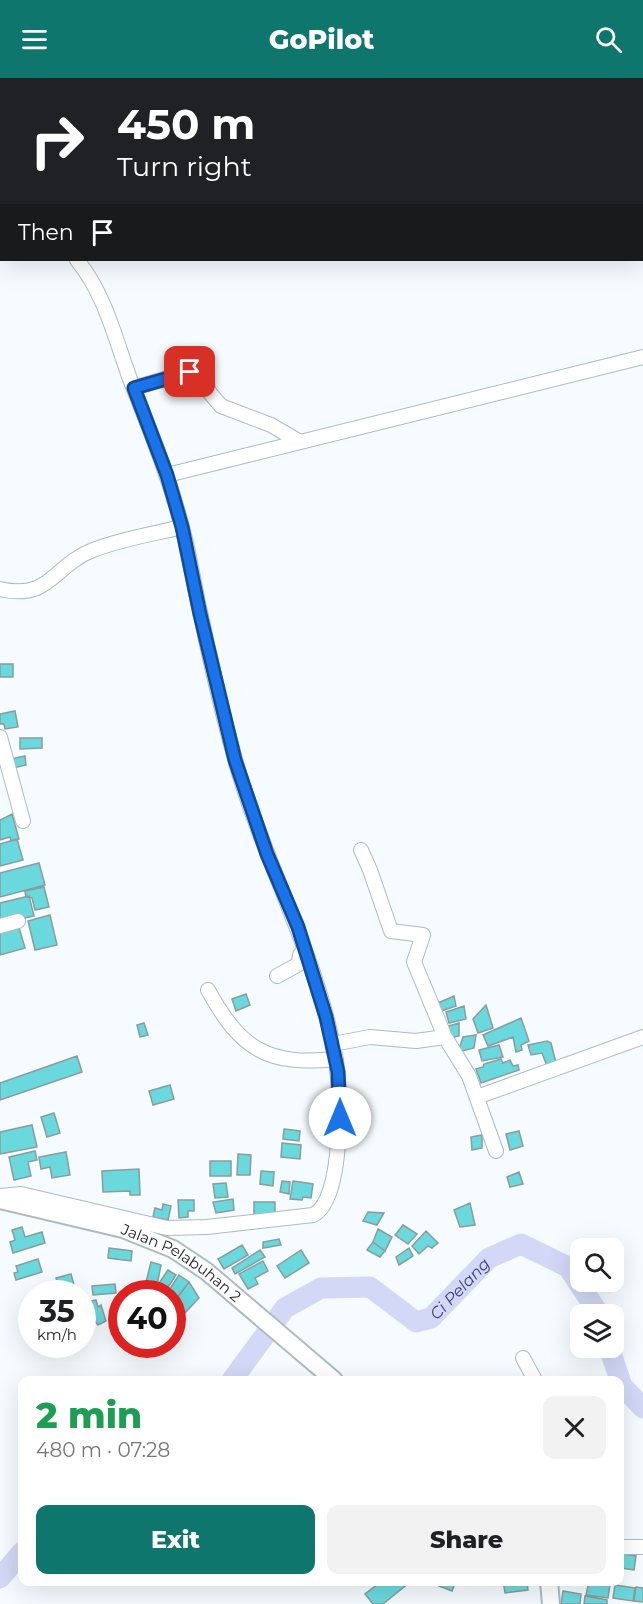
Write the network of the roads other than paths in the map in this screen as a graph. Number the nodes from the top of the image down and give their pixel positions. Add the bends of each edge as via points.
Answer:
1 (84, 261) edge
2 (643, 357) edge
3 (134, 388) junction
4 (300, 441) junction
5 (167, 475) junction
6 (182, 527) junction
7 (0, 589) edge
8 (0, 737) edge
9 (23, 821) dead end
10 (361, 850) dead end
11 (18, 921) dead end
12 (0, 926) edge
13 (305, 950) junction
14 (277, 976) dead end
15 (208, 990) dead end
16 (445, 1037) junction
17 (643, 1037) edge
18 (333, 1044) junction
19 (336, 1059) junction
20 (477, 1096) junction
21 (496, 1151) dead end
22 (0, 1196) edge
23 (0, 1200) edge
24 (523, 1358) dead end
25 (329, 1376) edge
26 (533, 1376) edge
27 (624, 1547) edge
28 (643, 1547) edge
29 (549, 1586) edge
30 (551, 1604) edge

1 - 3 street
2 - 4 street
3 - 4 street via 196,373 221,406
3 - 5 street
4 - 5 street
5 - 6 street
6 - 7 street via 92,550 34,590
6 - 13 street via 235,760
8 - 9 street
10 - 16 street via 391,931 423,935 414,962
11 - 12 street
13 - 14 street via 299,964
13 - 18 street
15 - 19 street via 242,1037 260,1052 297,1060
16 - 18 street via 416,1041 370,1037
16 - 20 street
17 - 20 street
18 - 19 street
19 - 22 street via 340,1090 338,1142 330,1188 322,1210 316,1214 167,1228 21,1194
20 - 21 street
23 - 25 main road, Jalan Pelabuhan 2 via 123,1229 190,1259
24 - 26 street
27 - 28 street
29 - 30 main road

